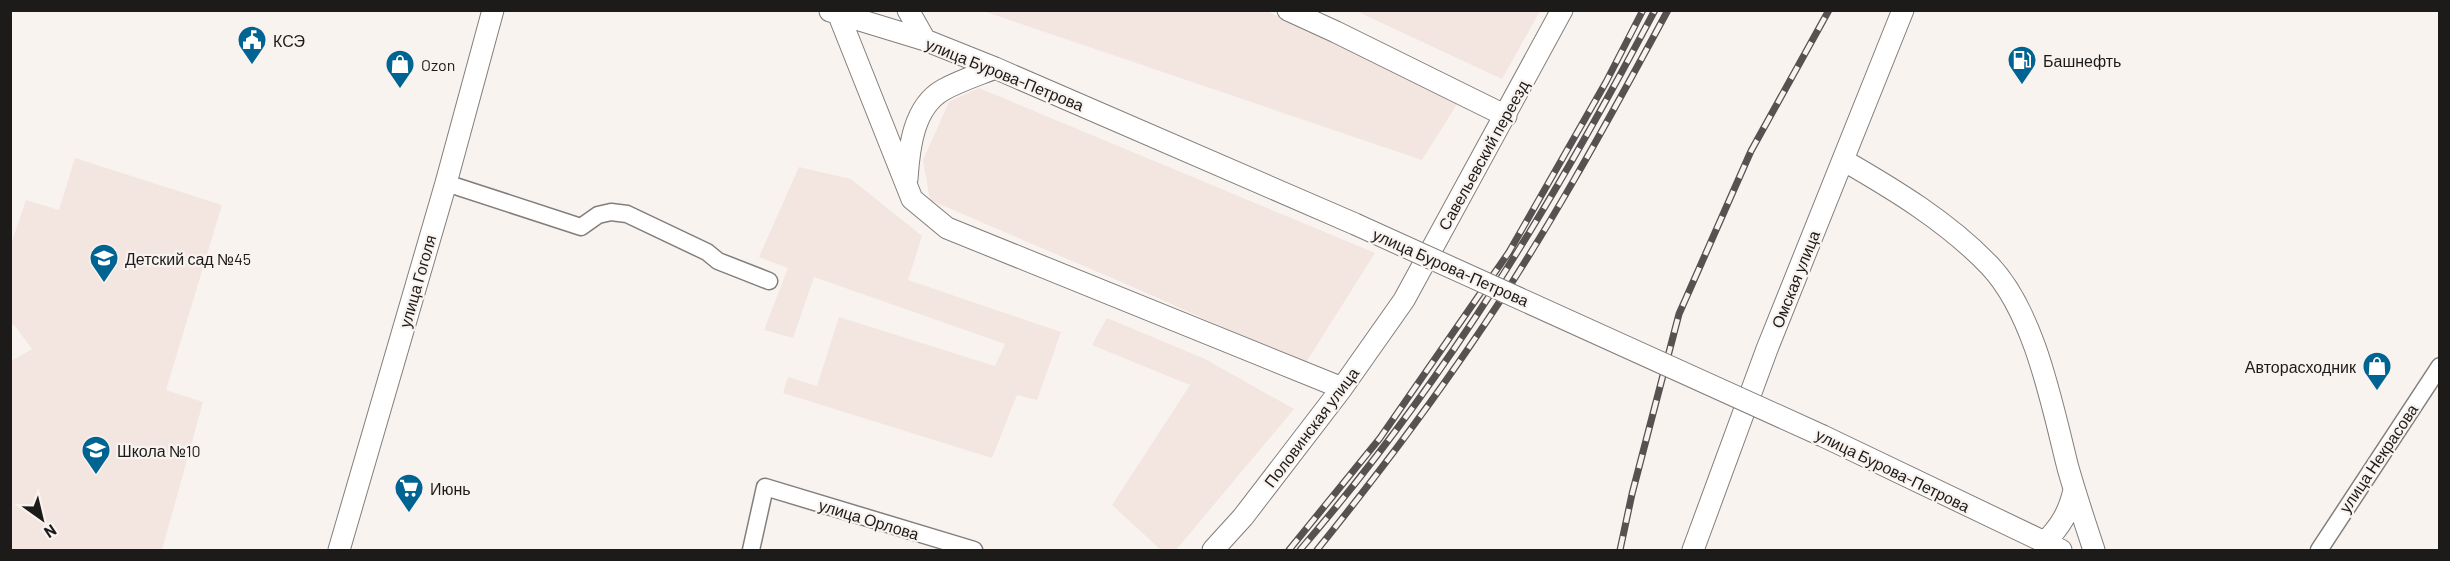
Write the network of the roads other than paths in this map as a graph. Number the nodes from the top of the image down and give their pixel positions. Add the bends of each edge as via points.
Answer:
1 (493, 10) edge
2 (908, 10) edge
3 (1288, 10) edge
4 (1562, 10) edge
5 (1903, 10) edge
6 (836, 11) edge
7 (925, 40) junction
8 (995, 68) junction
9 (1506, 116) junction
10 (1843, 160) junction
11 (907, 182) junction
12 (446, 183) junction
13 (769, 281) dead end
14 (1404, 300) joint
15 (2439, 366) edge
16 (1342, 388) junction
17 (2074, 490) junction
18 (2053, 547) edge
19 (339, 550) edge
20 (751, 550) edge
21 (974, 550) edge
22 (1213, 550) edge
23 (1693, 550) edge
24 (2094, 550) edge
25 (2319, 550) edge

1 - 12 main road, улица Гоголя
2 - 7 main road
3 - 9 main road
4 - 9 main road, Савельевский переезд
5 - 10 main road, Омская улица
6 - 7 main road, улица Бурова-Петрова
6 - 11 main road
7 - 8 main road, улица Бурова-Петрова
8 - 11 main road via 940,91 922,112 910,139
8 - 18 main road, улица Бурова-Петрова, bridge via 1355,224 1823,436
9 - 14 main road, Савельевский переезд
10 - 17 main road via 1900,193 1959,237 1991,267 2024,321 2046,384
10 - 23 main road, Омская улица via 1767,349
11 - 16 main road via 912,199 947,228
12 - 13 street via 581,227 598,215 627,213 718,261
12 - 19 main road, улица Гоголя
14 - 16 main road, Половинская улица
15 - 25 street, улица Некрасова
16 - 22 main road, Половинская улица
17 - 18 main road
17 - 24 main road
20 - 21 street, улица Орлова via 765,487

